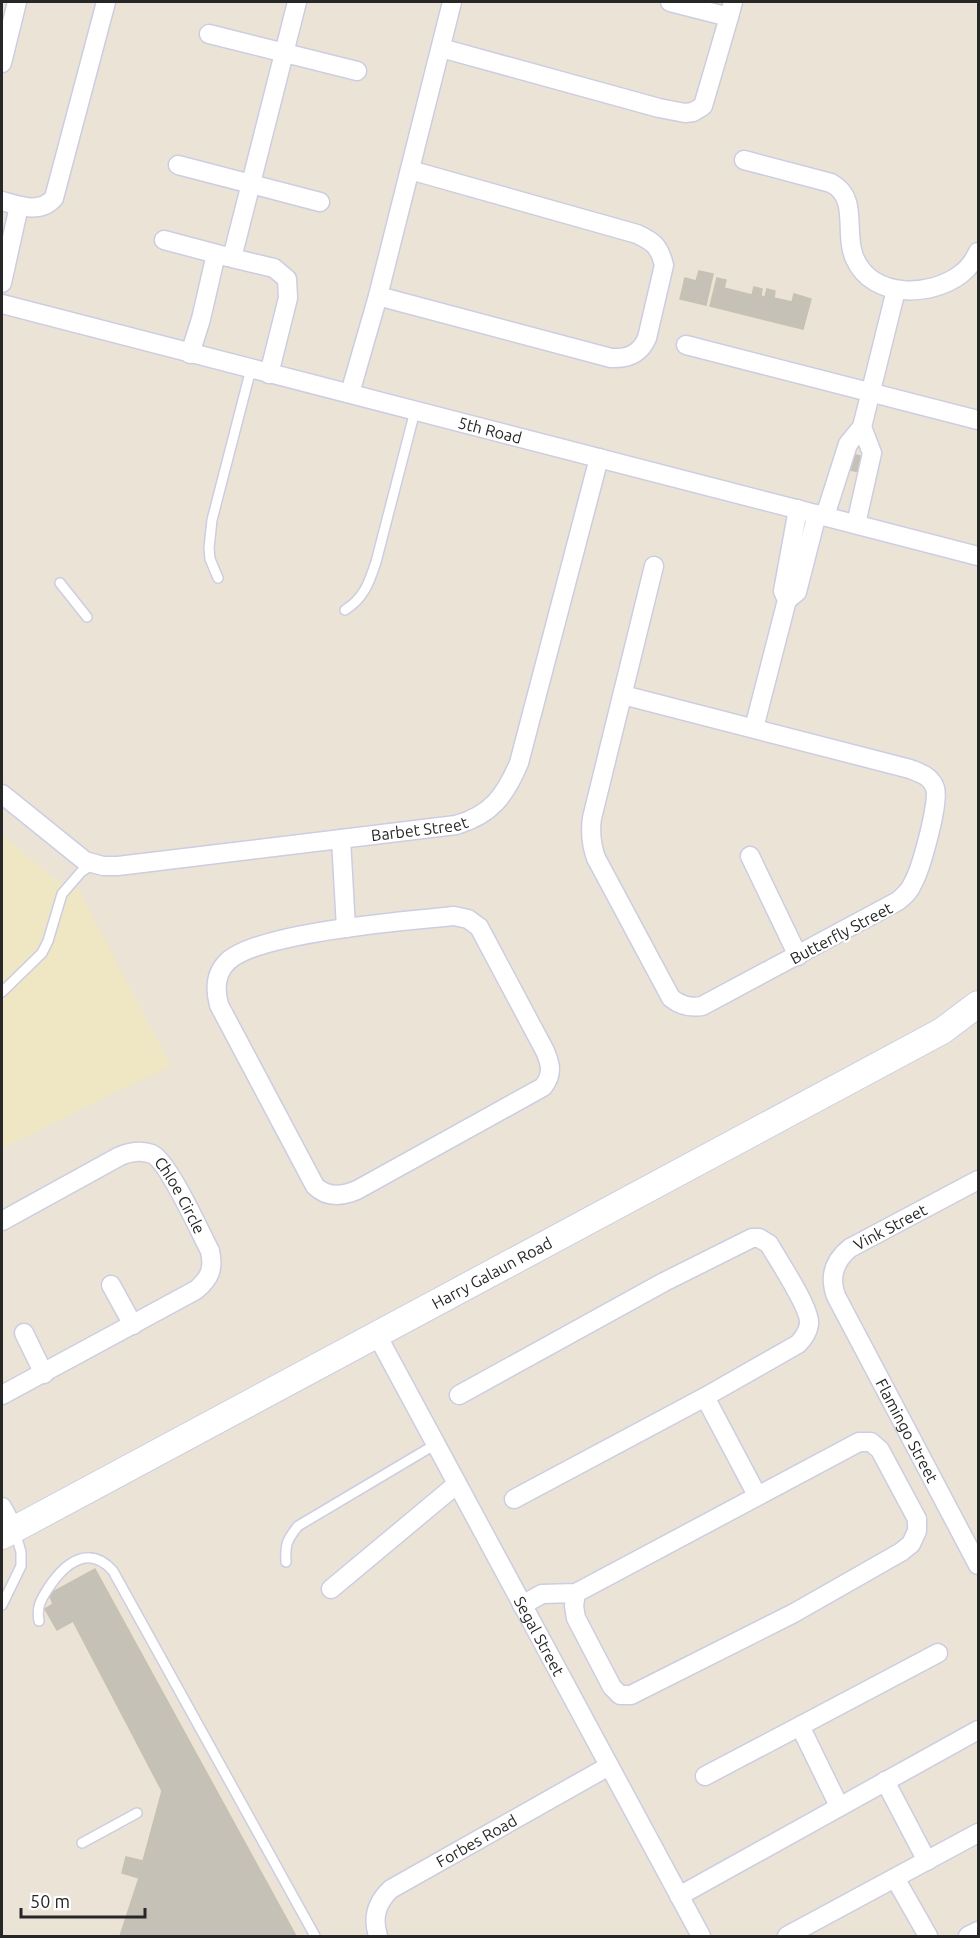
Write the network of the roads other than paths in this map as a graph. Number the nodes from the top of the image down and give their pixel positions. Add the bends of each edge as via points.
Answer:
1 (17, 2) edge
2 (106, 2) edge
3 (297, 2) edge
4 (452, 2) edge
5 (670, 2) edge
6 (731, 9) edge
7 (209, 34) dead end
8 (441, 48) junction
9 (283, 52) junction
10 (2, 63) edge
11 (357, 71) dead end
12 (744, 160) dead end
13 (178, 165) dead end
14 (410, 170) junction
15 (250, 184) junction
16 (320, 202) dead end
17 (10, 204) edge
18 (164, 240) dead end
19 (978, 252) edge
20 (224, 256) junction
21 (2, 283) edge
22 (896, 290) junction
23 (378, 296) junction
24 (2, 304) edge
25 (687, 345) dead end
26 (190, 354) junction
27 (250, 369) junction
28 (269, 374) junction
29 (350, 393) junction
30 (870, 394) junction
31 (415, 411) junction
32 (978, 420) edge
33 (862, 427) junction
34 (599, 458) junction
35 (798, 509) junction
36 (821, 515) junction
37 (856, 524) junction
38 (978, 556) edge
39 (654, 566) dead end
40 (218, 578) dead end
41 (60, 584) dead end
42 (787, 600) junction
43 (345, 610) dead end
44 (87, 617) dead end
45 (623, 694) junction
46 (754, 728) junction
47 (2, 794) edge
48 (341, 839) junction
49 (750, 856) dead end
50 (93, 864) junction
51 (346, 928) junction
52 (798, 956) junction
53 (2, 992) edge
54 (978, 1004) edge
55 (978, 1180) edge
56 (2, 1221) edge
57 (111, 1285) dead end
58 (836, 1296) joint
59 (133, 1325) junction
60 (24, 1334) dead end
61 (377, 1335) junction
62 (44, 1374) junction
63 (2, 1395) edge
64 (459, 1395) dead end
65 (705, 1397) junction
66 (436, 1444) junction
67 (457, 1484) junction
68 (757, 1495) junction
69 (514, 1499) dead end
70 (2, 1507) edge
71 (8, 1533) edge
72 (286, 1562) dead end
73 (978, 1564) edge
74 (332, 1589) dead end
75 (576, 1593) junction
76 (2, 1605) edge
77 (522, 1605) junction
78 (39, 1621) dead end
79 (938, 1653) dead end
80 (800, 1726) junction
81 (978, 1730) edge
82 (609, 1766) junction
83 (705, 1776) dead end
84 (885, 1781) junction
85 (839, 1806) junction
86 (137, 1812) dead end
87 (978, 1833) edge
88 (82, 1843) dead end
89 (927, 1861) junction
90 (895, 1878) junction
91 (679, 1896) junction
92 (315, 1936) edge
93 (378, 1936) edge
94 (701, 1936) edge
95 (787, 1936) edge
96 (928, 1936) edge

1 - 10 street
2 - 17 street via 54,198 43,206
3 - 9 street
4 - 8 street
5 - 6 street
6 - 8 street via 705,102 693,112 659,108
7 - 9 street
8 - 14 street
9 - 11 street
9 - 15 street
12 - 22 street via 840,188 848,200 855,259 869,277
13 - 15 street
14 - 23 street
14 - 23 street via 637,234 656,244 664,265 647,338 633,355 611,358
15 - 16 street
15 - 20 street
17 - 21 street
18 - 20 street
19 - 22 street via 970,266 945,282 926,289
20 - 26 street
20 - 28 street via 274,268 287,279 288,298
22 - 30 street
23 - 29 street
24 - 26 street, 5th Road
25 - 30 street
26 - 27 street, 5th Road
27 - 28 street, 5th Road
27 - 40 lane via 212,520 210,559
28 - 29 street, 5th Road
29 - 31 street, 5th Road
30 - 32 street
30 - 33 street
31 - 34 street, 5th Road
31 - 43 lane via 376,562 363,595
33 - 36 street via 848,444
33 - 37 street via 872,453
34 - 35 street, 5th Road
34 - 48 street, Barbet Street via 519,763 502,796 481,815 456,825
35 - 36 street, 5th Road
35 - 42 street via 783,591
36 - 37 street, 5th Road
36 - 42 street via 797,592
37 - 38 street, 5th Road
39 - 45 street, Butterfly Street
41 - 44 lane
42 - 46 street
45 - 46 street, Butterfly Street
45 - 52 street, Butterfly Street via 592,818 591,845 671,998 684,1006 702,1006
46 - 52 street, Butterfly Street via 910,769 928,777 936,790 918,872 908,893
47 - 50 street, Barbet Street
48 - 50 street, Barbet Street via 118,866
48 - 51 street
49 - 52 street
50 - 53 lane via 62,894 42,952
51 - 51 street via 454,916 468,919 478,927 545,1051 551,1070 543,1087 357,1190 336,1196 315,1186 219,1005 216,985 224,964 245,950
54 - 61 main road, Harry Galaun Road via 942,1031
55 - 58 street, Vink Street via 843,1254 833,1273
56 - 59 street, Chloe Circle via 120,1156 131,1152 154,1155 168,1172 210,1251 211,1272 196,1290
57 - 59 street
58 - 73 street, Flamingo Street
59 - 62 street, Chloe Circle
60 - 62 street
61 - 66 street, Segal Street
61 - 71 main road, Harry Galaun Road
62 - 63 street, Chloe Circle
64 - 65 street via 664,1282 745,1240 759,1238 769,1244 807,1311 807,1331 798,1344
65 - 68 street
65 - 69 street
66 - 67 street, Segal Street
66 - 72 lane via 298,1526 285,1546
67 - 74 street
67 - 77 street, Segal Street
68 - 75 street
68 - 75 street via 850,1446 871,1442 880,1450 917,1519 917,1531 911,1544 901,1552 794,1613 631,1695 620,1695 612,1687 576,1618
70 - 71 street
71 - 76 lane via 22,1561
75 - 77 street via 542,1594
77 - 82 street, Segal Street
78 - 92 lane via 39,1601 71,1563 98,1558 113,1570
79 - 80 street
80 - 83 street
80 - 85 street
81 - 84 street
82 - 91 street, Segal Street
82 - 93 street, Forbes Road via 391,1889 377,1907
84 - 85 street
84 - 89 street
85 - 91 street
86 - 88 lane
87 - 89 street
89 - 90 street
90 - 95 street
90 - 96 street
91 - 94 street, Segal Street

